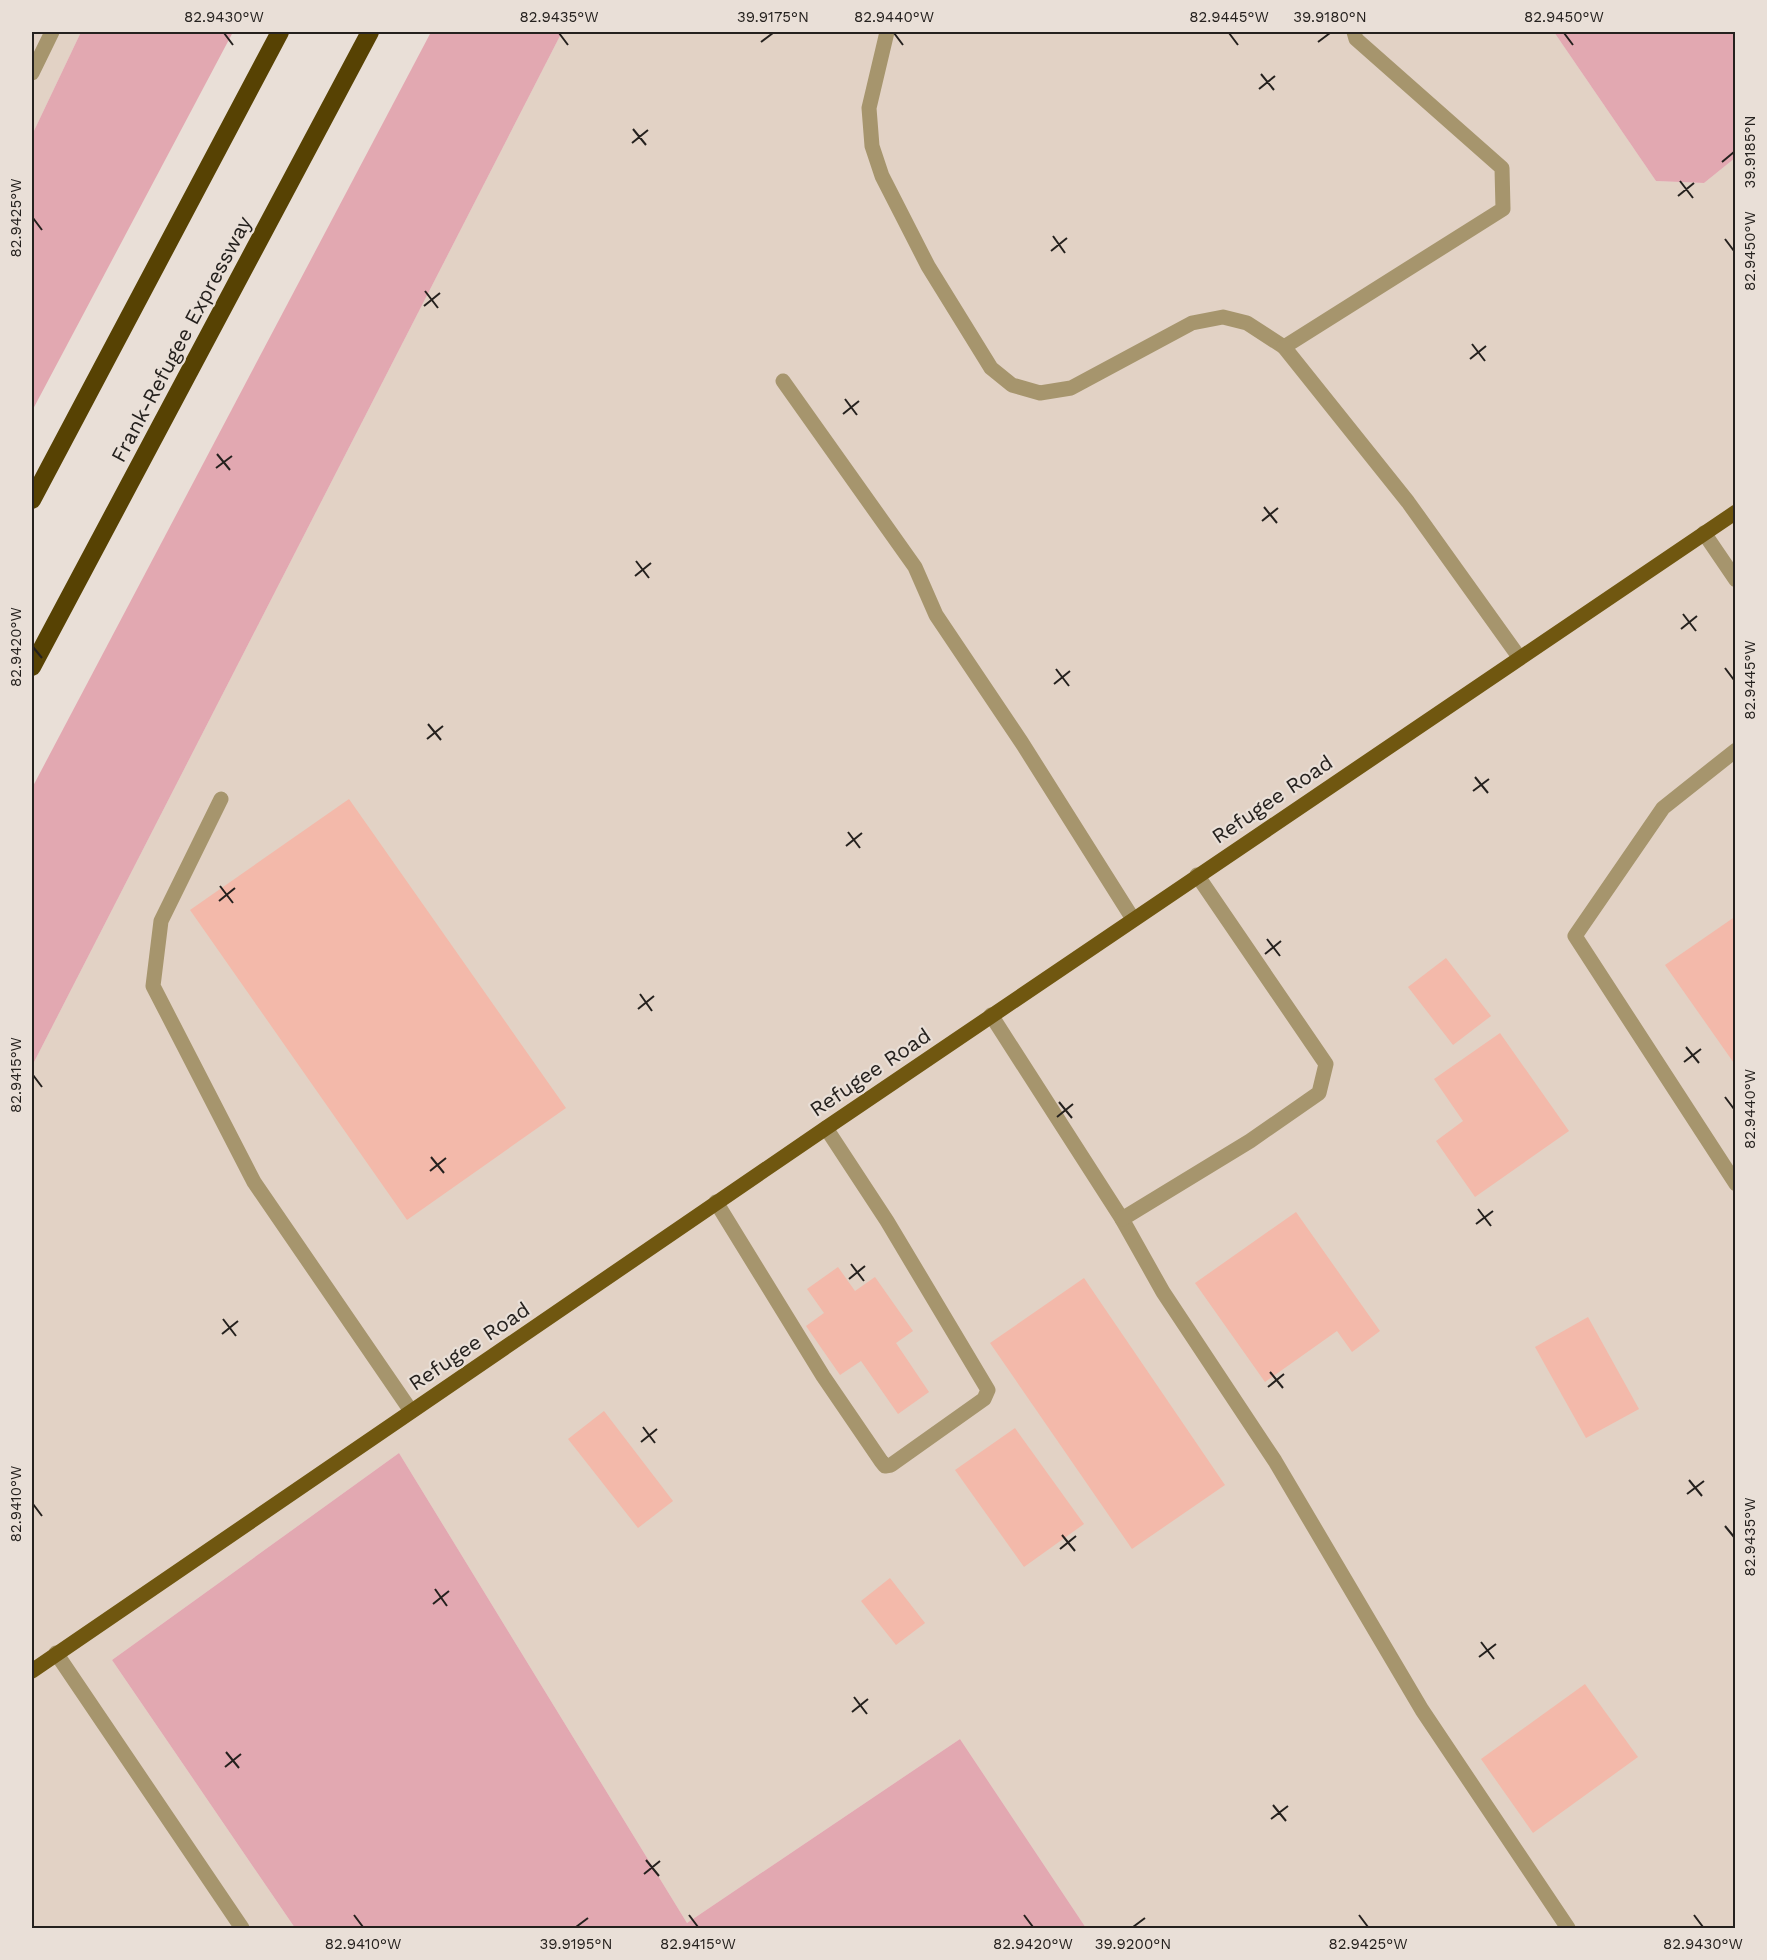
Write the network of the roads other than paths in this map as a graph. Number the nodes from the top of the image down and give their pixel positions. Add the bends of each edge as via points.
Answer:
1 (52, 32) edge
2 (280, 32) edge
3 (370, 32) edge
4 (887, 32) edge
5 (1354, 32) edge
6 (32, 73) edge
7 (1284, 347) junction
8 (783, 381) dead end
9 (32, 500) edge
10 (1736, 512) edge
11 (1704, 533) junction
12 (1736, 580) edge
13 (1519, 657) junction
14 (32, 667) edge
15 (1736, 750) edge
16 (221, 799) dead end
17 (1197, 875) junction
18 (1133, 919) junction
19 (991, 1016) junction
20 (825, 1128) junction
21 (1736, 1184) edge
22 (716, 1202) junction
23 (1122, 1219) junction
24 (411, 1411) junction
25 (56, 1653) junction
26 (32, 1671) edge
27 (242, 1929) edge
28 (1568, 1929) edge

1 - 6 street
2 - 9 highway
3 - 14 highway, Frank-Refugee Expressway
4 - 7 street via 869,108 872,146 882,176 928,266 991,368 1012,385 1040,393 1071,388 1192,323 1223,317 1247,323
5 - 7 street via 1356,39 1502,168 1503,209
7 - 13 street via 1408,502
8 - 18 street via 915,567 936,615
10 - 11 main road, Refugee Road
11 - 12 street
11 - 13 main road, Refugee Road
13 - 17 main road, Refugee Road
15 - 21 street via 1663,808 1575,936
16 - 24 street via 161,921 153,986 254,1182
17 - 18 main road, Refugee Road
17 - 23 street via 1326,1064 1319,1093 1250,1141
18 - 19 main road, Refugee Road
19 - 20 main road, Refugee Road
19 - 23 street
20 - 22 main road, Refugee Road
20 - 22 street via 887,1221 988,1390 984,1400 891,1465 880,1461 823,1376
22 - 24 main road, Refugee Road
23 - 28 street via 1163,1292 1275,1461 1422,1710
24 - 25 main road, Refugee Road
25 - 26 main road, Refugee Road
25 - 27 street

